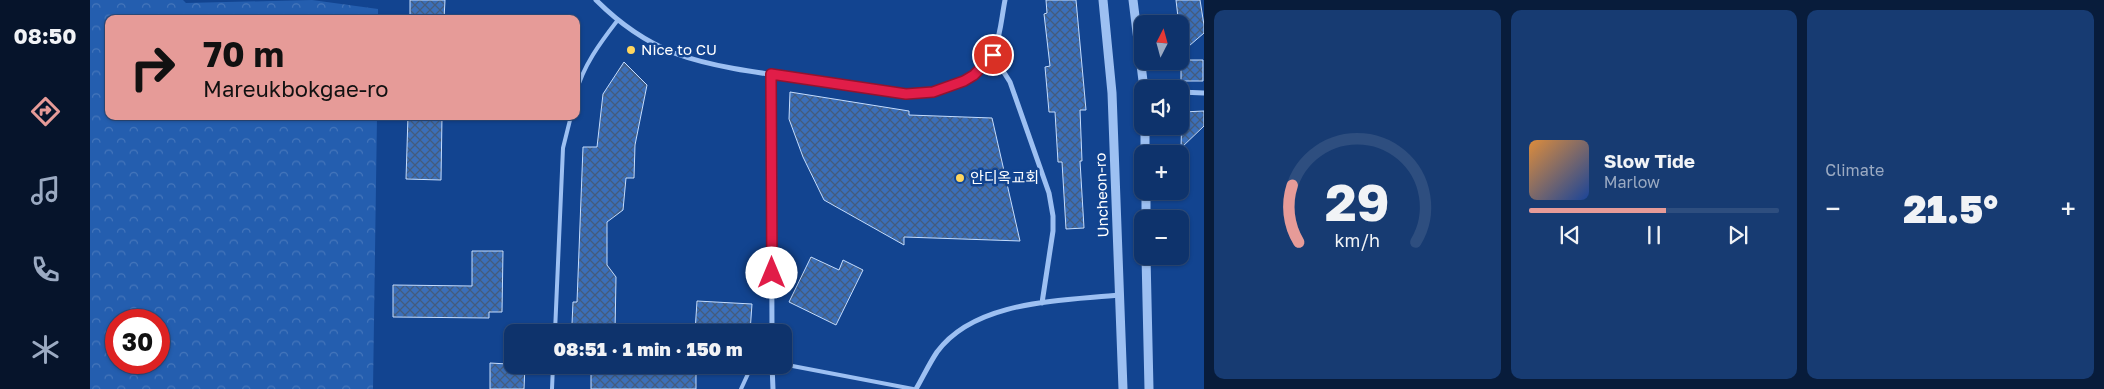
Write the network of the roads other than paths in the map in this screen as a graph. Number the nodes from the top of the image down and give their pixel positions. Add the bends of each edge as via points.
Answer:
1 (596, 0) edge
2 (1005, 0) edge
3 (1102, 0) edge
4 (1133, 0) edge
5 (616, 21) junction
6 (993, 55) junction
7 (771, 74) junction
8 (1143, 80) edge
9 (580, 81) edge
10 (1189, 92) edge
11 (1204, 93) edge
12 (570, 120) edge
13 (1146, 265) edge
14 (1119, 295) junction
15 (1042, 303) junction
16 (555, 324) edge
17 (772, 324) edge
18 (792, 366) edge
19 (553, 374) edge
20 (748, 374) edge
21 (772, 374) edge
22 (552, 389) edge
23 (741, 389) edge
24 (772, 389) edge
25 (914, 389) edge
26 (1123, 389) edge
27 (1149, 389) edge

1 - 5 street
2 - 6 street via 999,40
3 - 14 street, Uncheon-ro via 1112,92
4 - 8 street
5 - 7 street via 647,41 675,53
5 - 9 lane via 592,56
6 - 7 street via 974,75 933,92 906,94
6 - 15 street via 1010,82 1050,200 1052,243
7 - 17 street
10 - 11 street
12 - 16 lane via 563,148
13 - 27 street
14 - 15 street
14 - 26 street, Uncheon-ro
15 - 25 street via 996,312 955,334 938,352
18 - 25 lane
19 - 22 lane
20 - 23 lane
21 - 24 street

